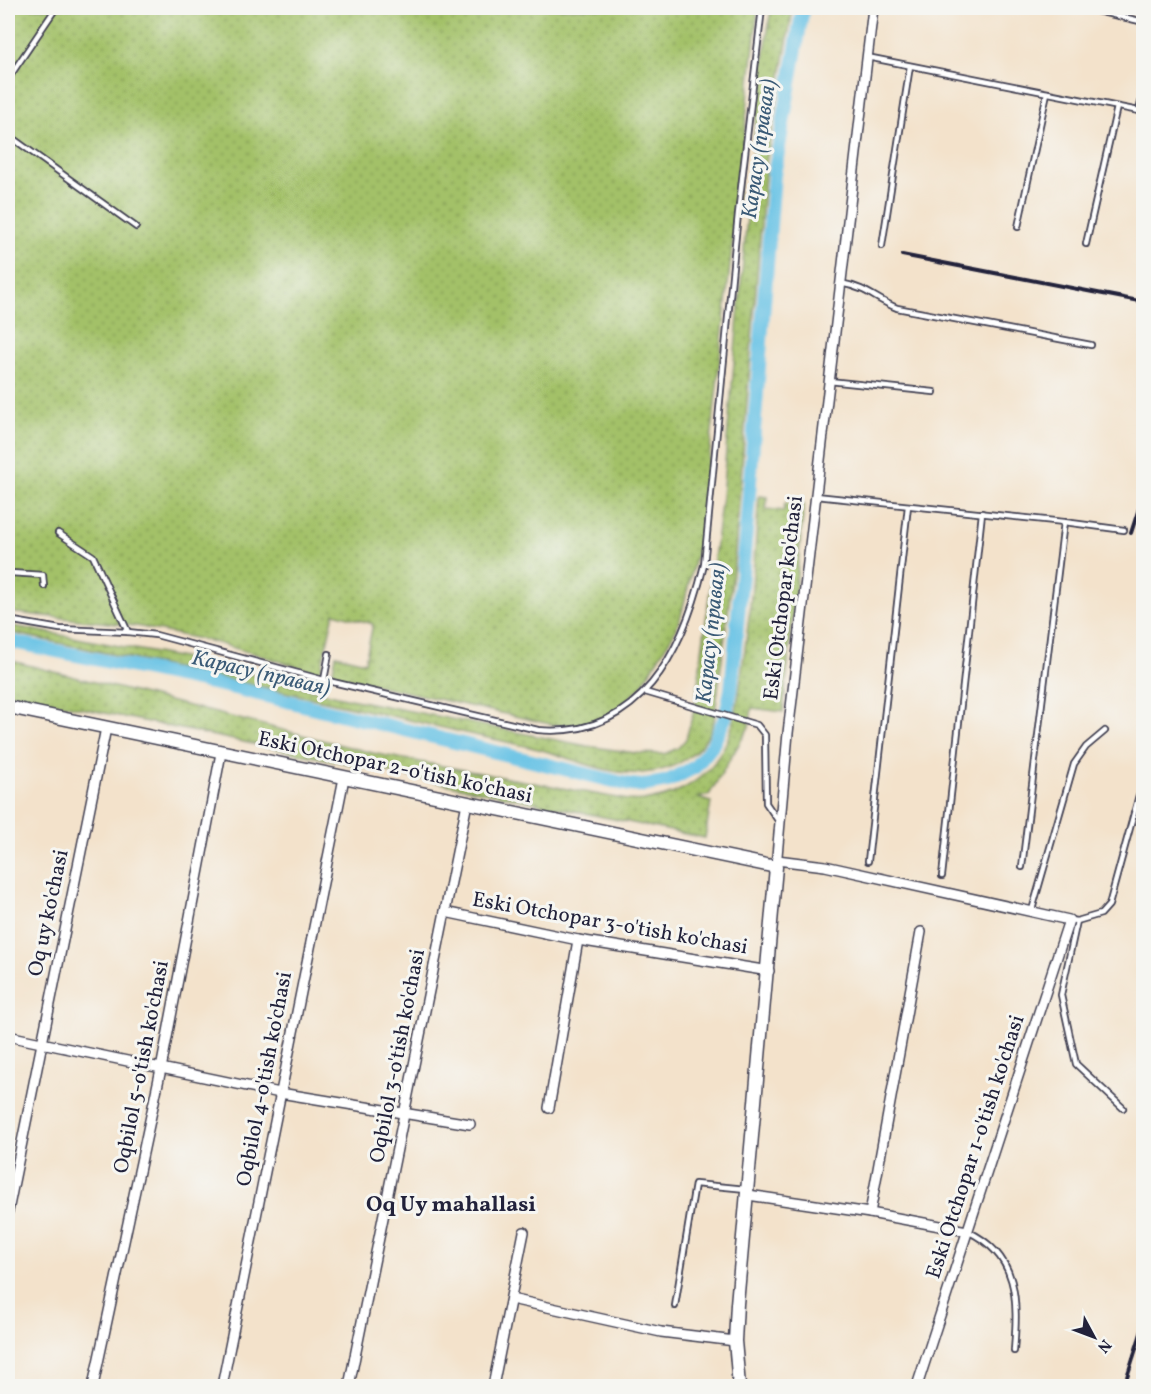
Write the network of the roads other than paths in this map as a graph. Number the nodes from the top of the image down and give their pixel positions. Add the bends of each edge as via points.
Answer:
1 (56, 8) edge
2 (762, 8) edge
3 (873, 8) edge
4 (1084, 8) edge
5 (1115, 8) edge
6 (1114, 15) junction
7 (1143, 22) edge
8 (867, 57) junction
9 (910, 66) junction
10 (8, 79) edge
11 (1143, 90) edge
12 (1047, 93) junction
13 (1117, 107) junction
14 (1141, 112) edge
15 (8, 135) edge
16 (136, 227) dead end
17 (1018, 227) dead end
18 (1086, 244) dead end
19 (882, 246) dead end
20 (840, 283) junction
21 (1091, 345) dead end
22 (829, 381) junction
23 (934, 393) dead end
24 (816, 496) junction
25 (908, 506) junction
26 (982, 513) junction
27 (1064, 522) junction
28 (1124, 530) dead end
29 (58, 533) dead end
30 (8, 578) edge
31 (44, 586) dead end
32 (8, 620) edge
33 (128, 632) junction
34 (329, 654) dead end
35 (324, 680) junction
36 (645, 692) junction
37 (8, 707) edge
38 (106, 728) junction
39 (1105, 731) dead end
40 (221, 753) junction
41 (344, 778) junction
42 (1143, 794) edge
43 (467, 802) junction
44 (780, 824) junction
45 (868, 861) dead end
46 (776, 863) junction
47 (1022, 867) dead end
48 (942, 876) dead end
49 (1032, 910) junction
50 (445, 912) junction
51 (1073, 920) junction
52 (921, 932) dead end
53 (578, 940) junction
54 (769, 970) junction
55 (8, 1036) edge
56 (40, 1044) junction
57 (161, 1069) junction
58 (280, 1093) junction
59 (549, 1108) dead end
60 (1124, 1108) dead end
61 (404, 1114) junction
62 (470, 1124) dead end
63 (748, 1192) junction
64 (8, 1211) edge
65 (870, 1213) junction
66 (967, 1231) junction
67 (524, 1232) dead end
68 (511, 1299) junction
69 (675, 1306) dead end
70 (735, 1341) junction
71 (1014, 1351) dead end
72 (93, 1386) edge
73 (222, 1386) edge
74 (349, 1386) edge
75 (493, 1386) edge
76 (739, 1386) edge
77 (917, 1386) edge

1 - 10 lane
2 - 36 lane via 704,565 685,626
3 - 8 street, Eski Otchopar ko'chasi
4 - 6 lane
5 - 6 lane
6 - 7 lane
8 - 9 lane
8 - 20 street, Eski Otchopar ko'chasi
9 - 12 lane
9 - 19 lane
11 - 14 lane
12 - 13 lane
12 - 17 lane
13 - 14 lane
13 - 18 lane
15 - 16 lane
20 - 21 lane via 862,287 897,308
20 - 22 street, Eski Otchopar ko'chasi
22 - 23 lane
22 - 24 street, Eski Otchopar ko'chasi
24 - 25 lane
24 - 44 street, Eski Otchopar ko'chasi
25 - 26 lane
25 - 45 lane
26 - 27 lane
26 - 48 lane
27 - 28 lane
27 - 47 lane
29 - 33 lane via 93,556
30 - 31 lane via 10,573 43,575
32 - 33 lane via 60,629
33 - 35 lane via 156,635
34 - 35 lane
35 - 36 lane via 553,732 606,722
36 - 44 lane via 751,722 765,735 766,803
37 - 38 street, Eski Otchopar 2-o'tish ko'chasi
38 - 40 street, Eski Otchopar 2-o'tish ko'chasi
38 - 56 street, Oq uy ko'chasi
39 - 49 lane via 1074,764
40 - 41 street, Eski Otchopar 2-o'tish ko'chasi
40 - 57 street, Oqbilol 5-o'tish ko'chasi
41 - 43 street, Eski Otchopar 2-o'tish ko'chasi
41 - 58 street, Oqbilol 4-o'tish ko'chasi
42 - 51 lane via 1109,905 1101,915
43 - 46 street, Eski Otchopar 2-o'tish ko'chasi
43 - 50 street, Oqbilol 3-o'tish ko'chasi
44 - 46 street, Eski Otchopar ko'chasi
46 - 49 street, Eski Otchopar 2-o'tish ko'chasi via 825,866
46 - 54 street, Eski Otchopar ko'chasi
49 - 51 street, Eski Otchopar 2-o'tish ko'chasi
50 - 53 street, Eski Otchopar 3-o'tish ko'chasi
50 - 61 street, Oqbilol 3-o'tish ko'chasi
51 - 60 lane via 1061,995 1076,1065
51 - 66 street, Eski Otchopar 1-o'tish ko'chasi
52 - 65 street
53 - 54 street, Eski Otchopar 3-o'tish ko'chasi
53 - 59 street
54 - 63 street, Eski Otchopar ko'chasi
55 - 56 street
56 - 57 street
56 - 64 street, Oq uy ko'chasi
57 - 58 street
57 - 72 street, Oqbilol 5-o'tish ko'chasi
58 - 61 street
58 - 73 street, Oqbilol 4-o'tish ko'chasi
61 - 62 street
61 - 74 street, Oqbilol 3-o'tish ko'chasi
63 - 65 street
63 - 69 lane via 694,1184
63 - 70 street, Eski Otchopar ko'chasi
65 - 66 street
66 - 71 lane via 998,1251 1009,1271 1017,1315
66 - 77 street, Eski Otchopar 1-o'tish ko'chasi
67 - 68 street
68 - 70 street via 662,1332
68 - 75 street
70 - 76 street, Eski Otchopar ko'chasi

